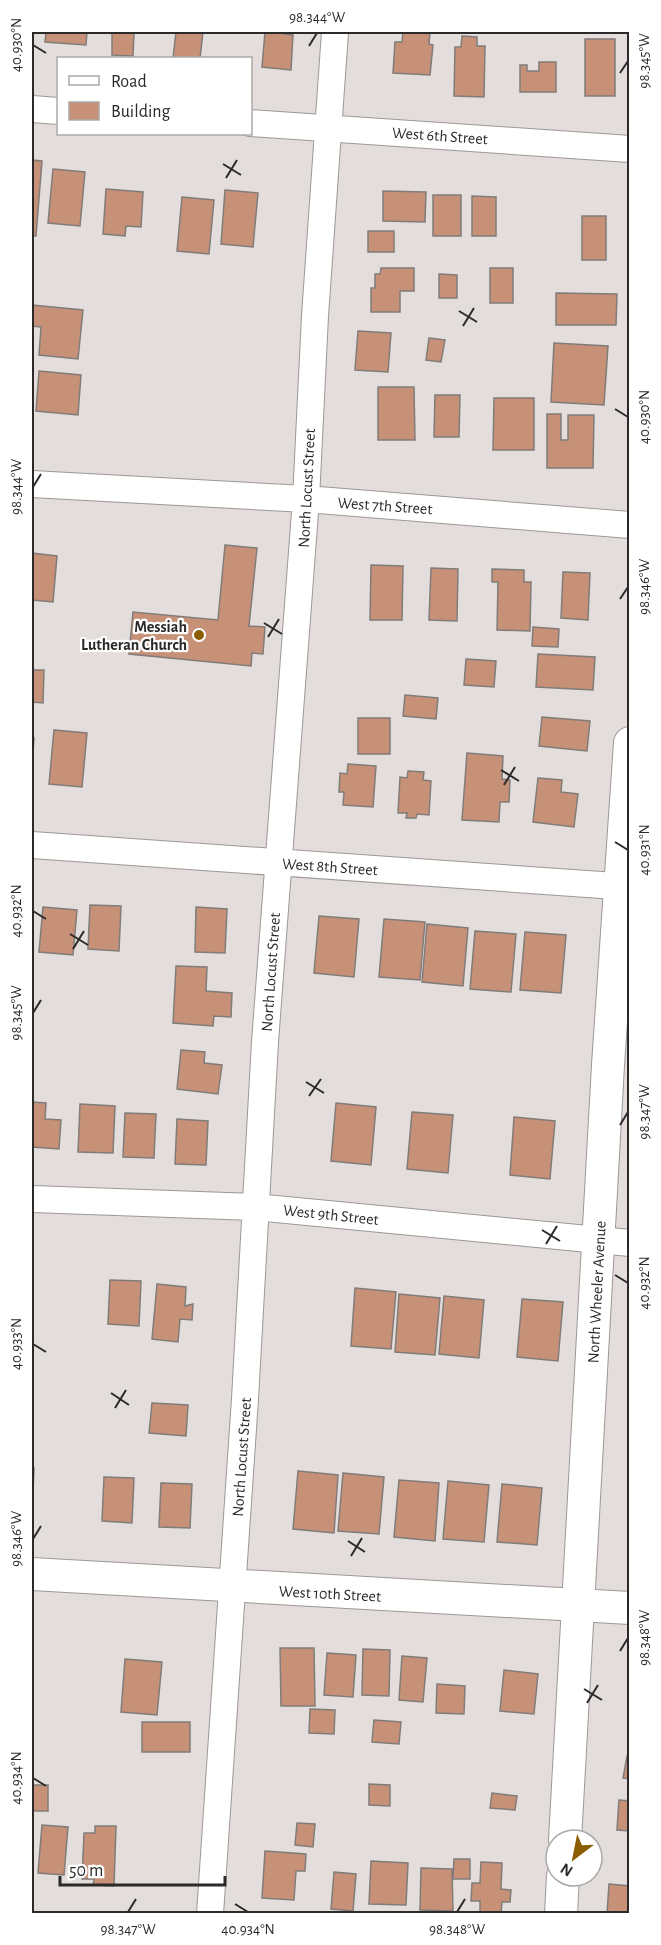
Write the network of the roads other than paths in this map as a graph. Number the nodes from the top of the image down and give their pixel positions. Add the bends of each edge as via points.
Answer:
1 (335, 32) edge
2 (32, 109) edge
3 (57, 111) edge
4 (252, 123) edge
5 (328, 127) junction
6 (630, 149) edge
7 (32, 484) edge
8 (306, 499) junction
9 (630, 525) edge
10 (630, 743) edge
11 (32, 845) edge
12 (279, 862) junction
13 (624, 887) edge
14 (32, 1199) edge
15 (255, 1207) junction
16 (599, 1241) junction
17 (630, 1243) edge
18 (32, 1574) edge
19 (231, 1587) junction
20 (579, 1606) junction
21 (630, 1608) edge
22 (566, 1828) edge
23 (562, 1888) edge
24 (210, 1914) edge
25 (561, 1914) edge

1 - 5 street, North Locust Street
2 - 3 street
4 - 5 street, West 6th Street
5 - 6 street, West 6th Street
5 - 8 street, North Locust Street
7 - 8 street, West 7th Street
8 - 9 street, West 7th Street
8 - 12 street, North Locust Street
10 - 13 street, North Wheeler Avenue
11 - 12 street, West 8th Street
12 - 13 street, West 8th Street
12 - 15 street, North Locust Street
13 - 16 street, North Wheeler Avenue
14 - 15 street, West 9th Street
15 - 16 street, West 9th Street
15 - 19 street, North Locust Street
16 - 17 street, West 9th Street
16 - 20 street, North Wheeler Avenue
18 - 19 street, West 10th Street
19 - 20 street, West 10th Street
19 - 24 street, North Locust Street
20 - 21 street, West 10th Street
20 - 22 street, North Wheeler Avenue
23 - 25 street

